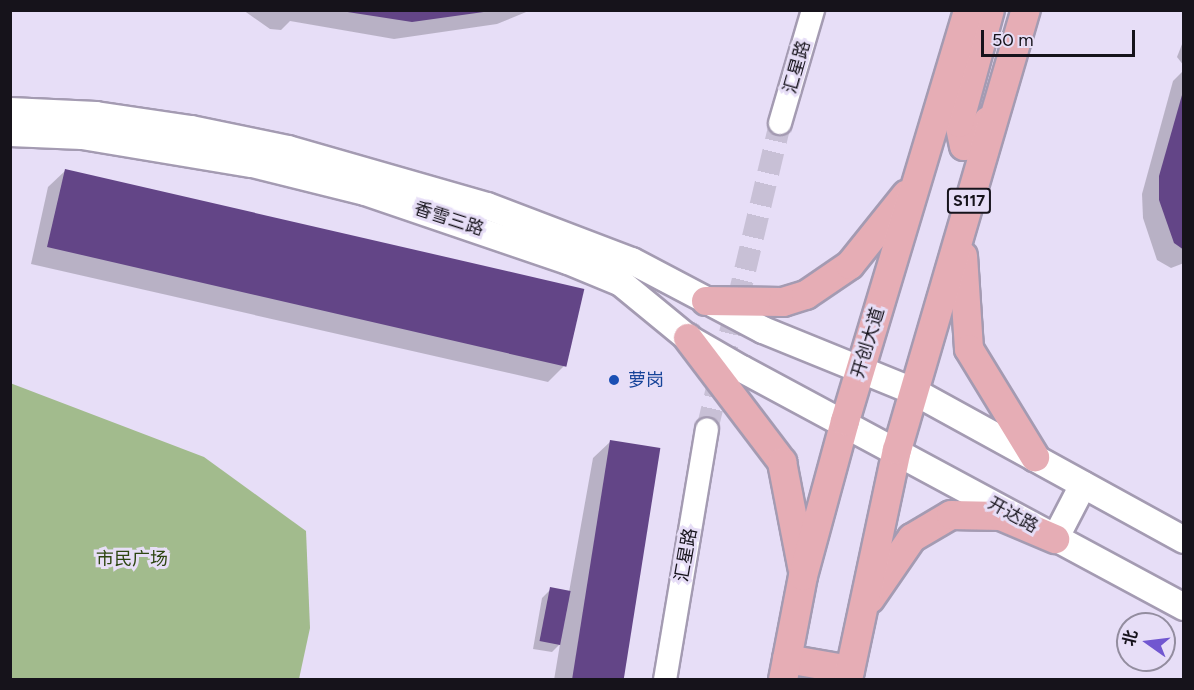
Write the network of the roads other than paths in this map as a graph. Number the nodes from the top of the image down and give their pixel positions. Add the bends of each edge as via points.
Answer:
1 (813, 10) edge
2 (968, 10) edge
3 (990, 10) edge
4 (1026, 10) edge
5 (998, 105) junction
6 (10, 111) edge
7 (780, 123) tunnel mouth
8 (10, 133) edge
9 (916, 181) junction
10 (964, 217) junction
11 (706, 301) junction
12 (688, 338) junction
13 (860, 369) junction
14 (913, 391) junction
15 (845, 420) junction
16 (707, 430) tunnel mouth
17 (897, 450) junction
18 (1035, 457) junction
19 (1083, 485) junction
20 (1055, 539) junction
21 (1184, 540) edge
22 (803, 576) junction
23 (1184, 607) edge
24 (860, 614) junction
25 (785, 669) edge
26 (849, 675) edge
27 (665, 680) edge

1 - 7 street, 汇星路
2 - 9 main road, 开创大道
3 - 5 main road via 958,123 964,146 976,143
4 - 5 main road, S117
5 - 10 main road, S117
6 - 11 main road, 香雪三路 via 96,115 191,129 365,170 487,206 632,261
8 - 12 main road, 香雪三路 via 173,149 365,192 621,283
9 - 11 main road via 850,265 806,296 783,302
9 - 13 main road, 开创大道
10 - 14 main road, S117
10 - 18 main road via 963,314 969,349
11 - 13 main road, 香雪三路
12 - 15 main road, 香雪三路
12 - 22 main road via 782,462
13 - 14 main road
13 - 15 main road, 开创大道
14 - 17 main road, S117
14 - 18 main road
15 - 17 main road, 开达路
15 - 22 main road, 开创大道
16 - 27 street, 汇星路
17 - 20 main road, 开达路
17 - 24 main road, S117
18 - 19 main road
19 - 20 main road
19 - 21 main road
20 - 23 main road, 开达路
20 - 24 main road via 1001,516 951,515 912,538
22 - 25 main road, 开创大道
24 - 26 main road, S117
25 - 26 main road

